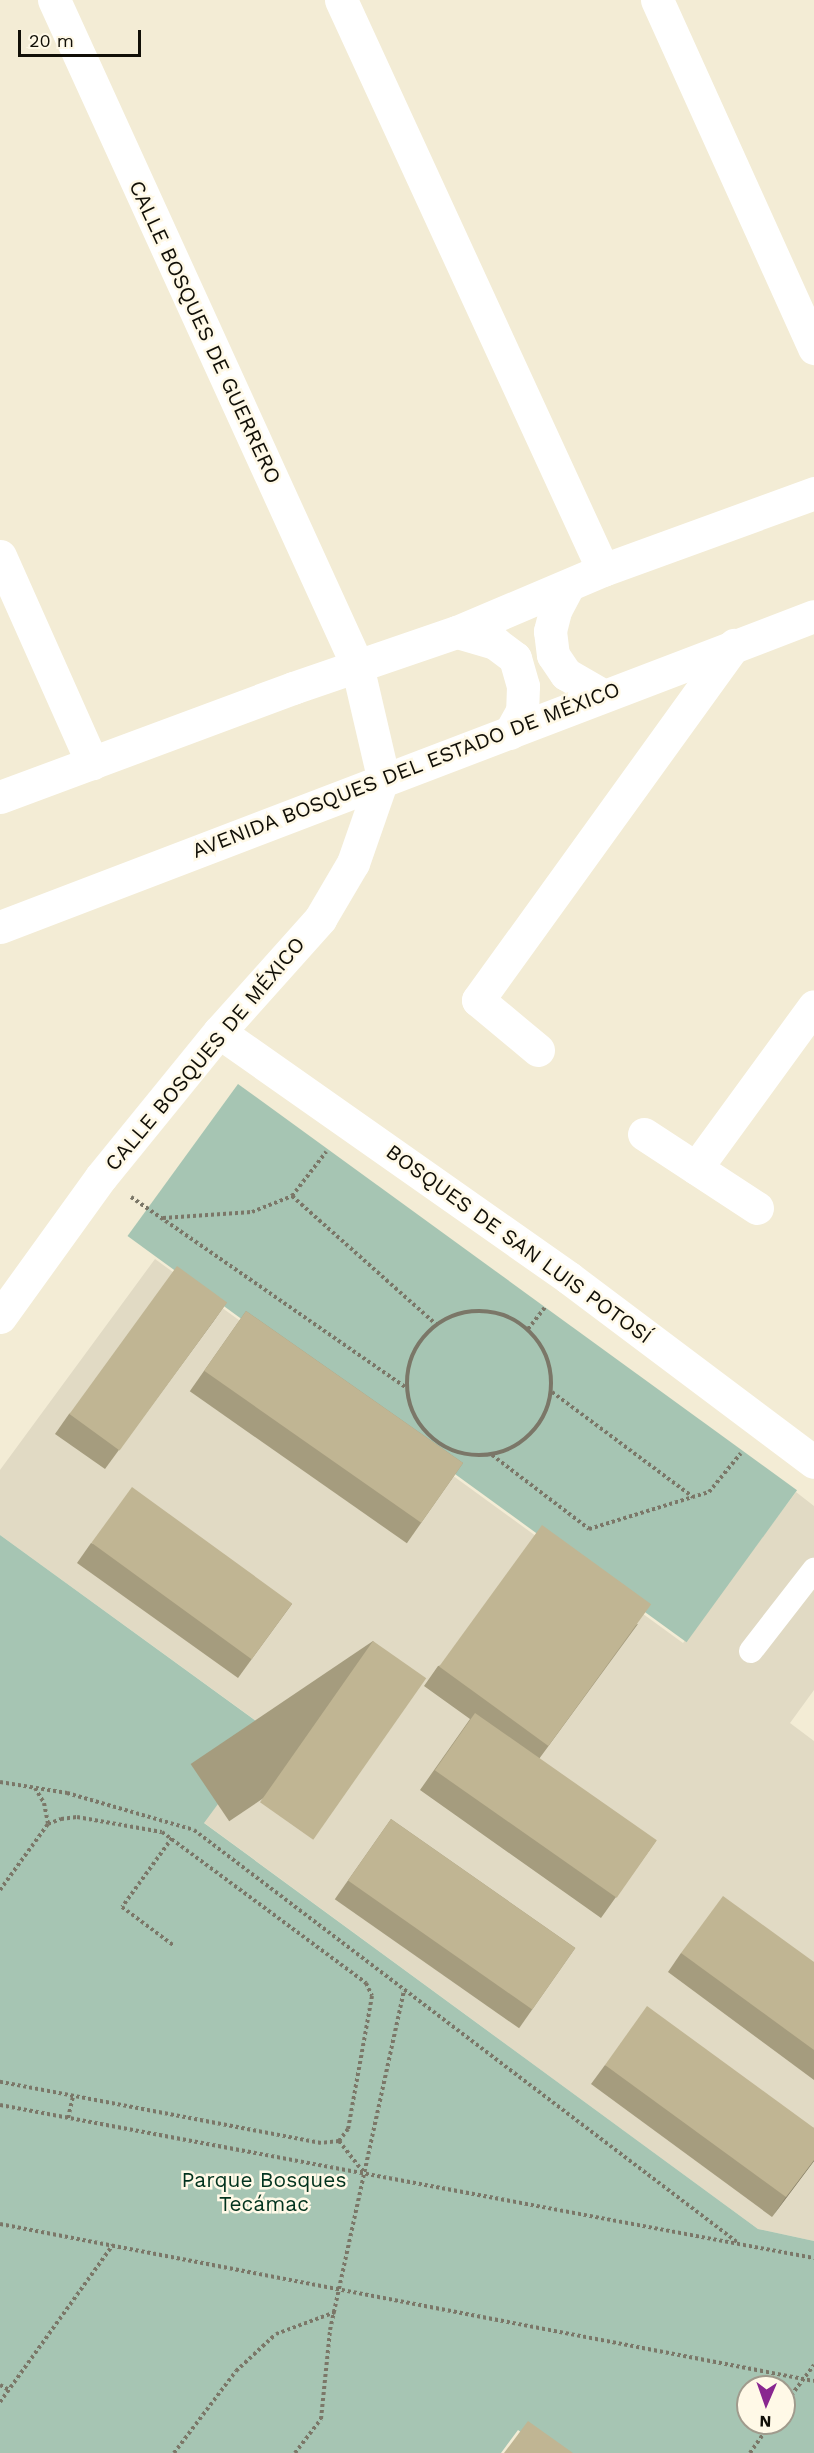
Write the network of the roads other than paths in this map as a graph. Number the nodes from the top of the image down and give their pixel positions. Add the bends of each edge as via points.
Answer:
1 (54, 0) edge
2 (341, 0) edge
3 (657, 0) edge
4 (814, 348) edge
5 (814, 493) edge
6 (0, 556) edge
7 (603, 570) junction
8 (567, 588) junction
9 (814, 616) edge
10 (457, 632) junction
11 (734, 645) junction
12 (357, 665) junction
13 (600, 694) junction
14 (510, 733) junction
15 (92, 763) junction
16 (383, 777) junction
17 (0, 797) edge
18 (0, 927) edge
19 (814, 1006) edge
20 (219, 1032) junction
21 (538, 1050) dead end
22 (644, 1134) dead end
23 (696, 1168) junction
24 (757, 1208) dead end
25 (0, 1317) edge
26 (814, 1462) edge
27 (814, 1570) edge
28 (751, 1651) dead end

1 - 12 street, CALLE BOSQUES DE GUERRERO
2 - 7 street
3 - 4 street
5 - 7 street
6 - 15 street
7 - 8 street
8 - 10 street
8 - 13 street via 550,631 553,655 566,674
9 - 11 street, AVENIDA BOSQUES DEL ESTADO DE MÉXICO
10 - 12 street
10 - 14 street via 495,643 515,658 523,686 522,703
11 - 13 street, AVENIDA BOSQUES DEL ESTADO DE MÉXICO
11 - 21 street via 478,1000
12 - 15 street
12 - 16 street, CALLE BOSQUES DE GUERRERO
13 - 14 street, AVENIDA BOSQUES DEL ESTADO DE MÉXICO
14 - 16 street, AVENIDA BOSQUES DEL ESTADO DE MÉXICO
15 - 17 street
16 - 18 street, AVENIDA BOSQUES DEL ESTADO DE MÉXICO
16 - 20 street, CALLE BOSQUES DE MÉXICO via 353,863 320,920
19 - 23 street
20 - 25 street, CALLE BOSQUES DE MÉXICO via 101,1177
20 - 26 street, BOSQUES DE SAN LUIS POTOSÍ via 350,1121
22 - 23 street
23 - 24 street
27 - 28 lane

